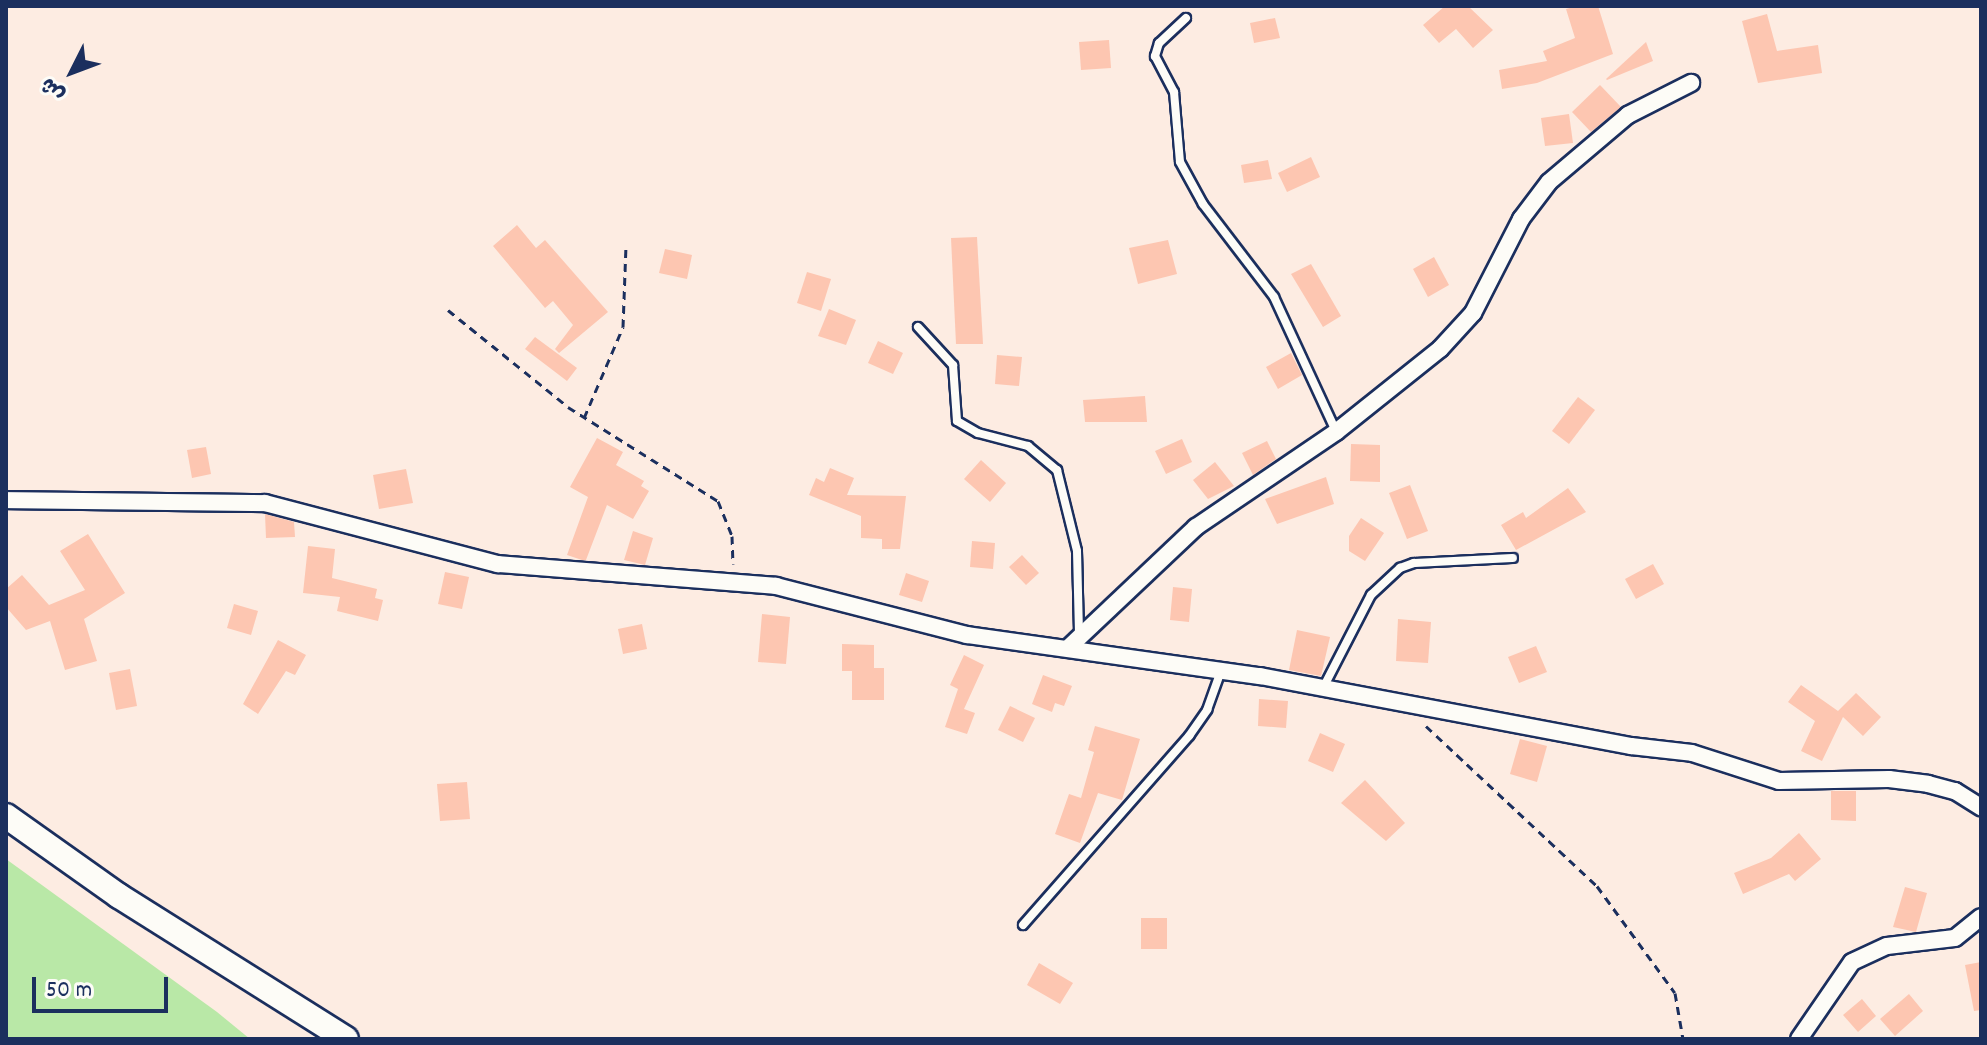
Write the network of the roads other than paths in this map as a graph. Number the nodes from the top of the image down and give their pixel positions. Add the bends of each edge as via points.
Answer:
1 (1186, 18) dead end
2 (1691, 83) dead end
3 (918, 327) dead end
4 (1336, 432) junction
5 (6, 500) edge
6 (1513, 558) dead end
7 (1074, 642) junction
8 (1221, 671) junction
9 (1323, 688) junction
10 (1981, 807) edge
11 (6, 816) edge
12 (1981, 917) edge
13 (1023, 925) dead end
14 (346, 1039) edge
15 (1799, 1039) edge

1 - 4 lane via 1164,37 1155,56 1174,92 1180,162 1203,204 1274,297
2 - 4 street via 1628,115 1549,182 1521,219 1460,330
3 - 7 lane via 953,365 957,421 978,433 1028,446 1057,470 1077,551
4 - 7 street via 1196,527
5 - 7 street via 265,503 498,564 594,575 733,580 776,586 914,624
6 - 9 lane via 1400,568 1371,595
7 - 8 street
8 - 9 street
8 - 13 lane via 1207,710 1189,736
9 - 10 street via 1692,753 1779,781 1889,779 1928,784 1955,791
11 - 14 street via 106,888
12 - 15 street via 1955,938 1887,946 1852,962

